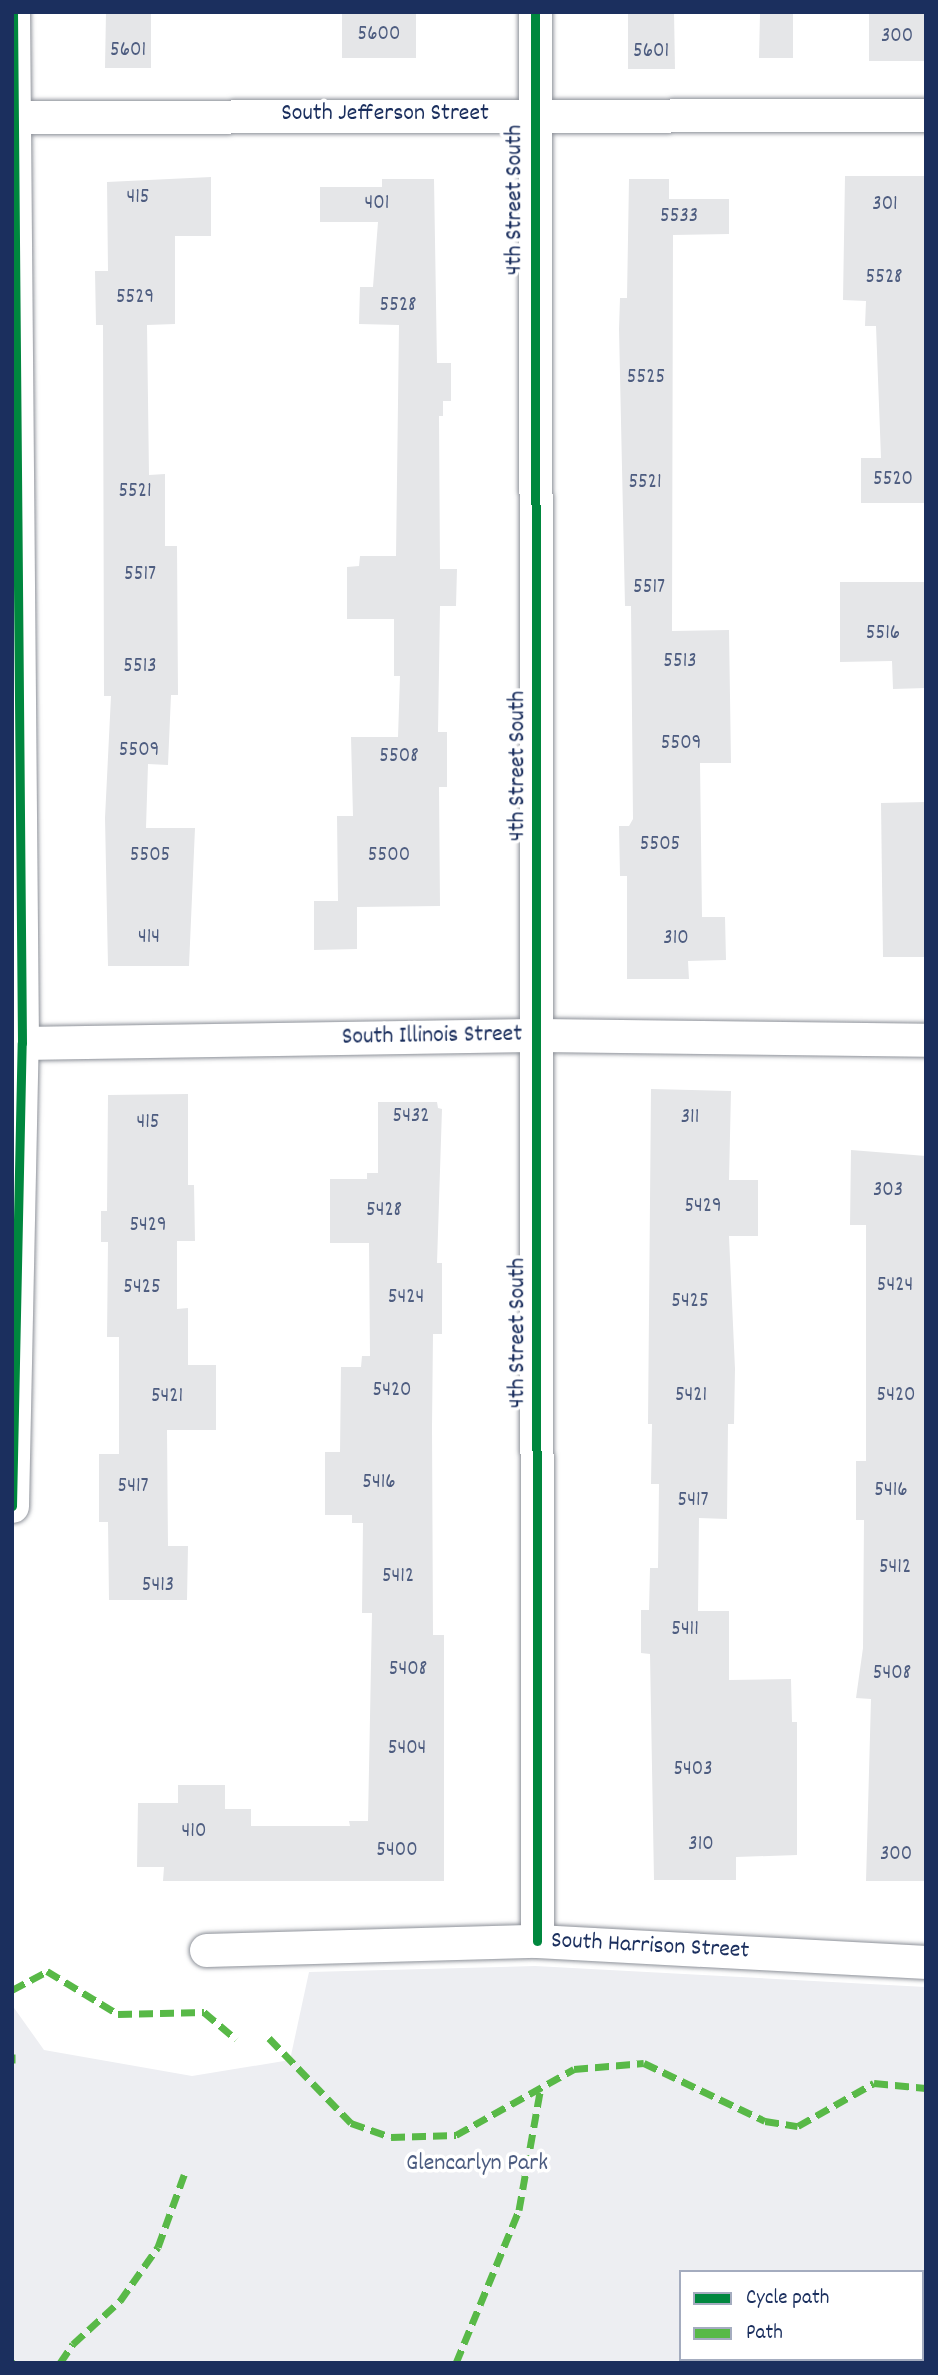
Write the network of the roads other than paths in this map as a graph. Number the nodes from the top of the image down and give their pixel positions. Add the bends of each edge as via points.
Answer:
1 (13, 12) edge
2 (535, 12) edge
3 (535, 114) junction
4 (926, 115) edge
5 (13, 117) edge
6 (539, 1035) junction
7 (926, 1040) edge
8 (22, 1043) junction
9 (12, 1506) edge
10 (537, 1941) junction
11 (206, 1950) dead end
12 (926, 1962) edge

1 - 5 street
2 - 3 street, 4th Street South
3 - 4 street, South Jefferson Street
3 - 5 street, South Jefferson Street
3 - 6 street, 4th Street South
5 - 8 street
6 - 7 street, South Illinois Street
6 - 8 street, South Illinois Street
6 - 10 street, 4th Street South
8 - 9 street
10 - 11 street, South Harrison Street
10 - 12 street, South Harrison Street

